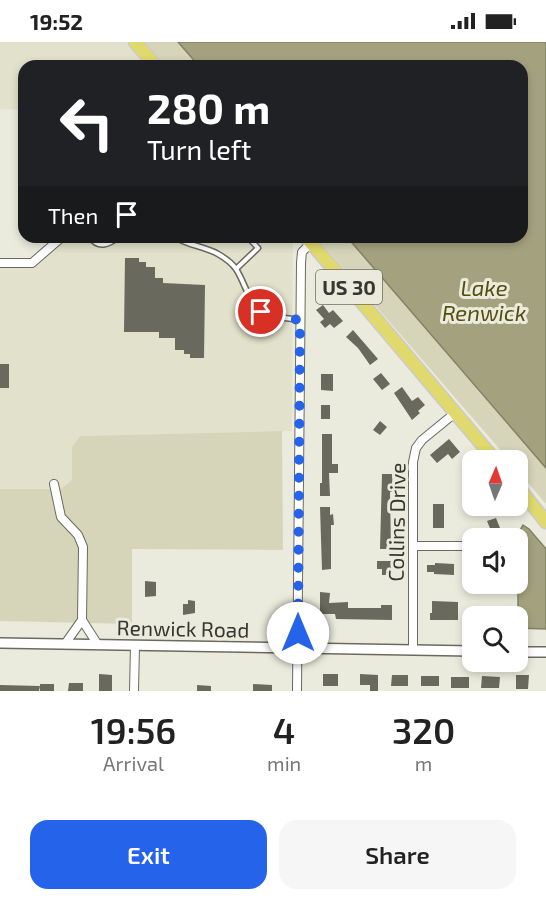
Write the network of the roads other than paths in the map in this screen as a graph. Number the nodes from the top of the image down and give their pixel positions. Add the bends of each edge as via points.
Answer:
1 (135, 42) edge
2 (151, 60) edge
3 (55, 243) edge
4 (185, 243) edge
5 (253, 243) edge
6 (306, 243) edge
7 (311, 243) edge
8 (0, 263) edge
9 (236, 269) junction
10 (300, 320) junction
11 (455, 413) junction
12 (486, 450) edge
13 (54, 484) dead end
14 (528, 500) edge
15 (546, 522) edge
16 (414, 546) junction
17 (462, 546) edge
18 (82, 620) junction
19 (0, 643) edge
20 (65, 644) junction
21 (98, 645) junction
22 (135, 645) junction
23 (298, 647) junction
24 (413, 650) junction
25 (462, 651) edge
26 (528, 652) edge
27 (546, 652) edge
28 (134, 691) edge
29 (297, 691) edge

1 - 2 main road
3 - 8 street via 32,263
4 - 9 lane via 205,247
5 - 9 lane via 258,248
6 - 10 street via 302,252
7 - 11 main road, US 30
9 - 10 lane via 261,312
10 - 23 street
11 - 12 main road, US 30
11 - 16 street, Collins Drive via 416,448
13 - 18 street via 61,517 78,535 82,547
14 - 15 main road
16 - 17 street
16 - 24 street, Collins Drive
18 - 20 street
18 - 21 street
19 - 20 street, Renwick Road
20 - 21 street, Renwick Road
21 - 22 street, Renwick Road
22 - 23 street, Renwick Road
22 - 28 street
23 - 24 street, Renwick Road
23 - 29 street
24 - 25 street, Renwick Road
26 - 27 street

